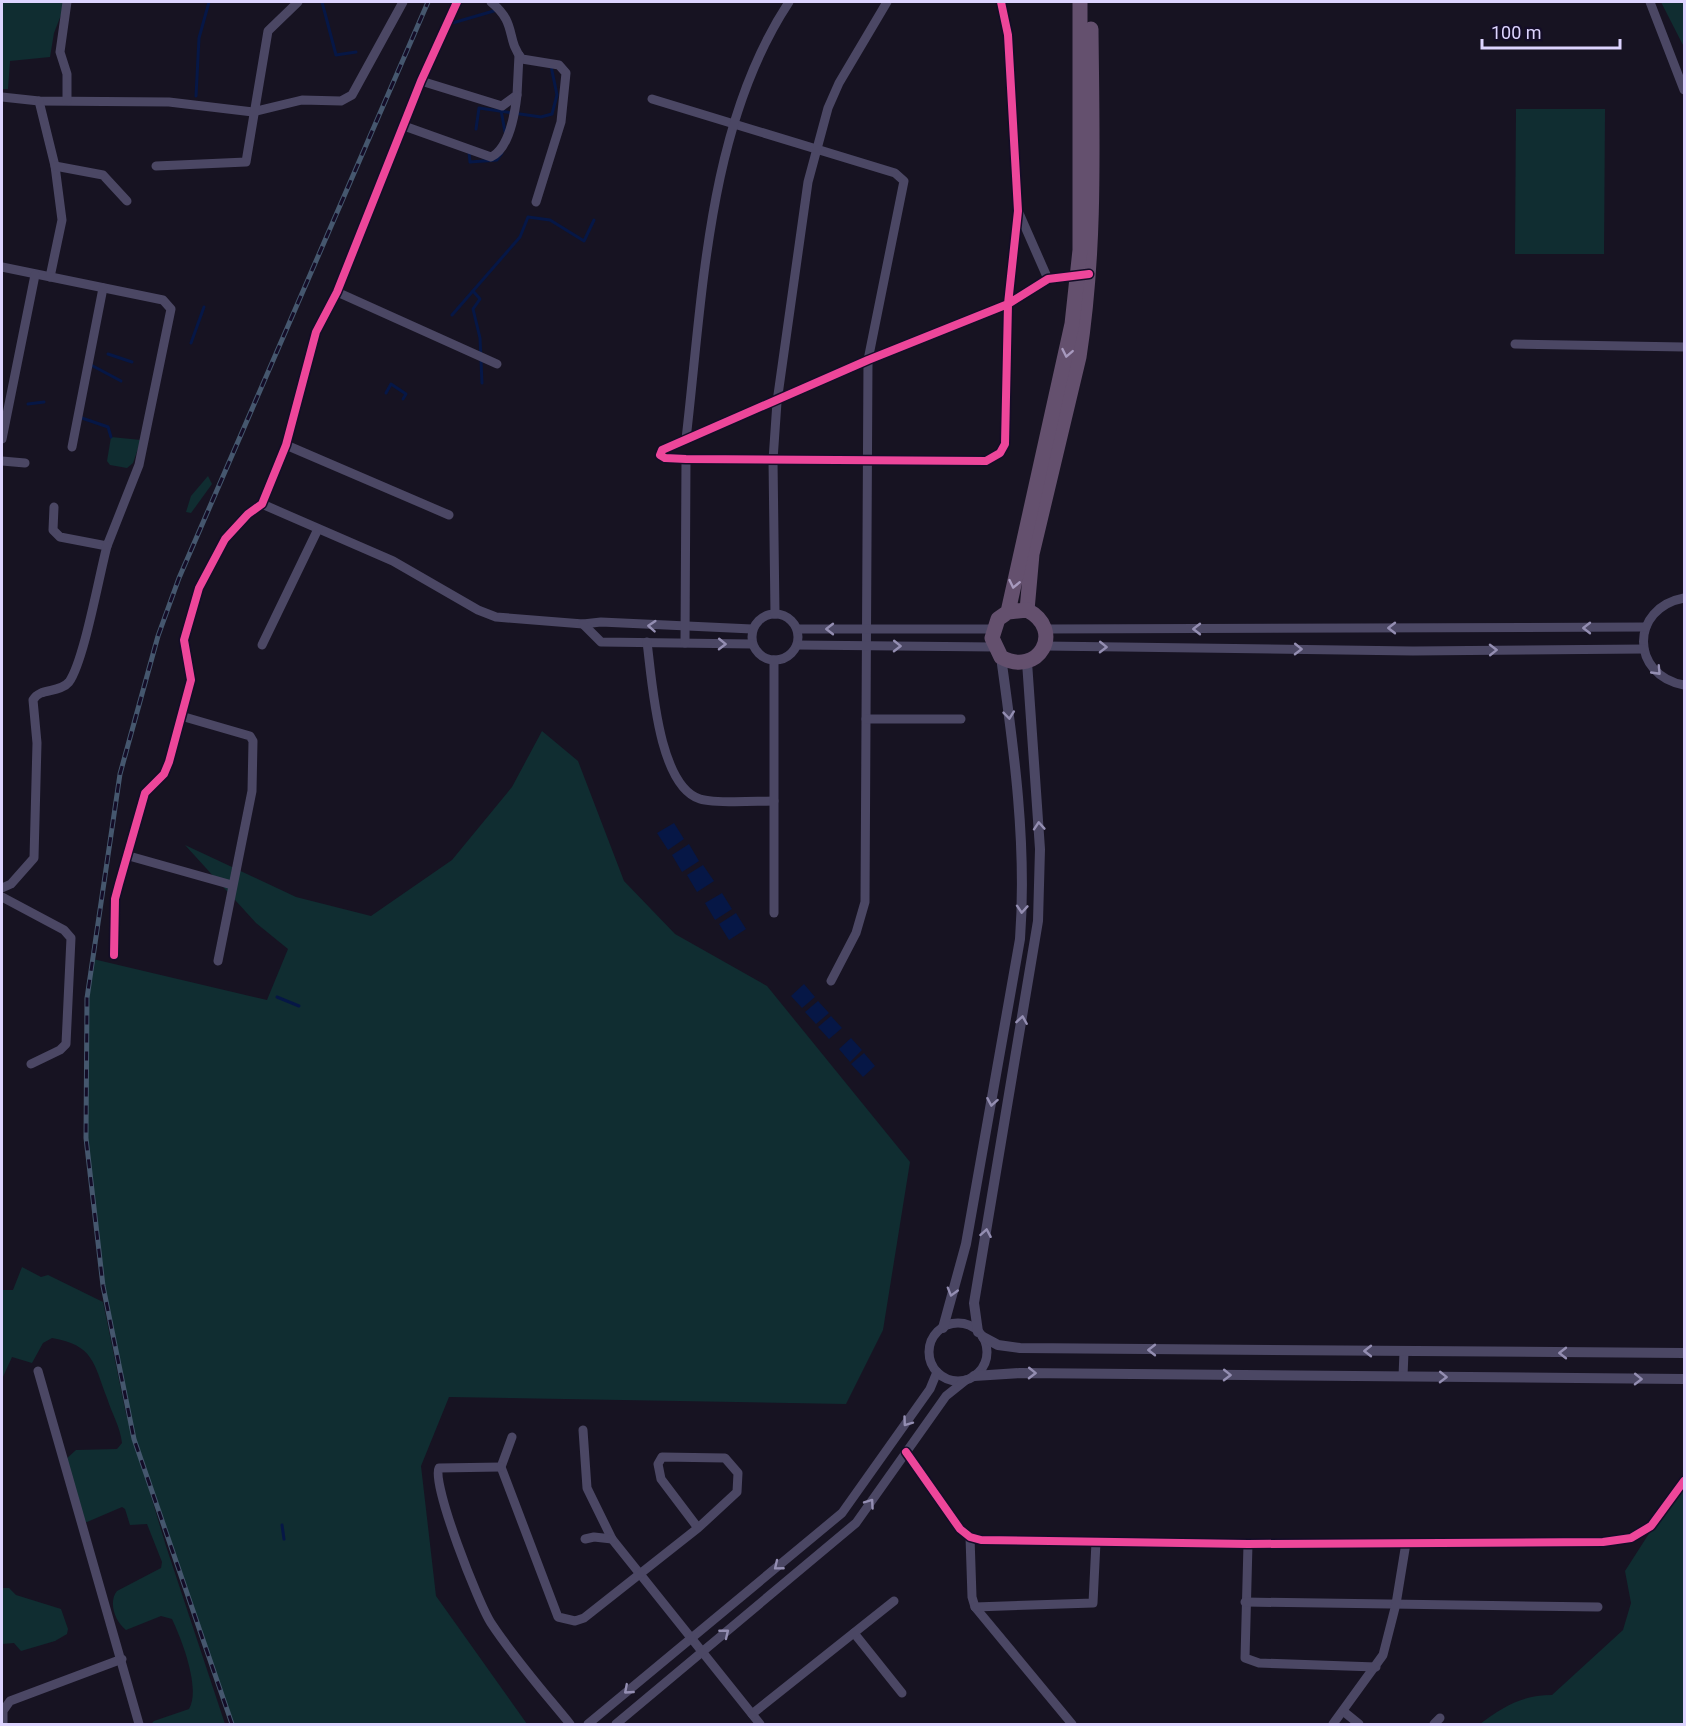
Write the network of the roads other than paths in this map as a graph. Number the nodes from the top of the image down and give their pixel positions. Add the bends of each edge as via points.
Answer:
1 (67, 2) edge
2 (298, 2) edge
3 (403, 2) edge
4 (457, 2) edge
5 (491, 2) edge
6 (789, 2) edge
7 (887, 2) edge
8 (1001, 2) edge
9 (1080, 2) edge
10 (1090, 2) edge
11 (1650, 2) edge
12 (519, 56) junction
13 (421, 81) junction
14 (1684, 90) edge
15 (517, 95) junction
16 (2, 97) edge
17 (652, 99) dead end
18 (67, 100) junction
19 (39, 101) junction
20 (253, 112) junction
21 (735, 124) junction
22 (404, 126) junction
23 (815, 150) junction
24 (55, 166) junction
25 (156, 166) dead end
26 (127, 201) dead end
27 (536, 202) dead end
28 (1018, 211) junction
29 (2, 267) edge
30 (35, 275) junction
31 (1083, 275) junction
32 (50, 277) junction
33 (1048, 279) junction
34 (103, 288) junction
35 (337, 292) junction
36 (1008, 304) junction
37 (1515, 344) dead end
38 (1684, 347) edge
39 (868, 360) junction
40 (497, 364) dead end
41 (777, 402) junction
42 (2, 439) edge
43 (686, 439) junction
44 (286, 446) junction
45 (72, 447) dead end
46 (686, 459) junction
47 (868, 459) junction
48 (773, 460) junction
49 (2, 461) edge
50 (25, 463) dead end
51 (262, 504) junction
52 (54, 507) dead end
53 (449, 515) dead end
54 (318, 529) junction
55 (106, 546) junction
56 (1684, 598) edge
57 (1027, 610) junction
58 (1008, 612) junction
59 (775, 614) junction
60 (583, 624) junction
61 (1646, 627) junction
62 (685, 628) junction
63 (752, 629) junction
64 (797, 629) junction
65 (864, 629) junction
66 (993, 629) junction
67 (1046, 629) junction
68 (647, 642) junction
69 (685, 643) junction
70 (752, 644) junction
71 (262, 645) dead end
72 (797, 645) junction
73 (865, 646) junction
74 (1045, 646) junction
75 (1644, 649) junction
76 (998, 652) junction
77 (774, 660) junction
78 (1027, 662) junction
79 (1684, 685) edge
80 (182, 716) junction
81 (866, 719) junction
82 (961, 719) dead end
83 (774, 801) junction
84 (129, 856) junction
85 (232, 885) junction
86 (2, 888) edge
87 (2, 897) edge
88 (774, 913) dead end
89 (114, 956) dead end
90 (218, 961) dead end
91 (831, 981) dead end
92 (31, 1064) dead end
93 (943, 1328) junction
94 (981, 1334) junction
95 (1404, 1352) junction
96 (1684, 1353) edge
97 (38, 1371) dead end
98 (937, 1372) junction
99 (1403, 1376) junction
100 (970, 1378) junction
101 (1684, 1379) edge
102 (583, 1430) dead end
103 (513, 1437) dead end
104 (906, 1452) junction
105 (501, 1467) junction
106 (1684, 1481) edge
107 (842, 1512) junction
108 (856, 1523) junction
109 (698, 1528) junction
110 (970, 1537) junction
111 (585, 1539) dead end
112 (612, 1539) junction
113 (1096, 1542) junction
114 (1406, 1543) junction
115 (1248, 1544) junction
116 (641, 1575) junction
117 (894, 1601) dead end
118 (1245, 1602) junction
119 (1396, 1604) junction
120 (975, 1607) junction
121 (1598, 1607) dead end
122 (854, 1633) junction
123 (690, 1637) junction
124 (702, 1652) junction
125 (122, 1659) junction
126 (1376, 1667) junction
127 (902, 1693) dead end
128 (1343, 1711) junction
129 (752, 1714) junction
130 (3, 1725) edge
131 (139, 1725) edge
132 (570, 1725) edge
133 (588, 1725) edge
134 (616, 1725) edge
135 (760, 1725) edge
136 (1072, 1725) edge
137 (1333, 1725) edge
138 (1359, 1725) edge

1 - 18 street via 60,52 67,74
2 - 20 street via 268,31
3 - 20 street via 352,95 340,100 302,100
4 - 13 street
5 - 12 street via 508,19
6 - 21 street via 770,30
7 - 23 street via 839,83
8 - 28 street via 1008,35
9 - 31 highway
10 - 31 highway via 1092,197
11 - 14 street
12 - 15 street
12 - 27 street via 559,65 566,73 561,122
13 - 15 street via 497,106
13 - 22 street
15 - 22 street via 508,135 498,153 490,158
16 - 19 street
17 - 21 street
18 - 19 street
18 - 20 street via 169,102
19 - 24 street
20 - 25 street via 248,160 244,164
21 - 23 street
21 - 43 street via 712,214
22 - 35 street
23 - 39 street via 895,173 904,181
23 - 41 street
24 - 26 street via 103,175
24 - 32 street via 62,226
28 - 33 street
28 - 36 street
29 - 30 street
30 - 32 street
30 - 42 street
31 - 33 street
31 - 57 highway via 1080,357 1032,554
31 -> 58 highway
32 - 34 street
33 - 36 street
34 - 45 street
34 - 55 street via 163,300 170,305 171,314 139,465
35 - 40 street
35 - 44 street via 316,332
36 - 39 street
36 - 47 street via 1005,444 1000,453 986,461
37 - 38 street
39 - 41 street
39 - 47 street
41 - 43 street
41 - 48 street
43 - 46 street via 660,455
44 - 51 street
44 - 53 street
46 - 48 street
46 - 62 street
47 - 48 street
47 - 65 street
48 - 59 street
49 - 50 street
51 - 54 street
51 - 80 street via 225,539 199,588 184,640 191,680
52 - 55 street via 53,530 60,537
54 - 60 street via 393,561 496,617
54 - 71 street
55 - 86 street via 72,677 64,687 39,693 33,700 37,743 34,858 11,884
56 - 61 street via 1661,606
57 - 58 highway
57 - 67 highway
58 - 66 highway
59 - 63 street via 761,618
59 - 64 street via 789,619
62 -> 60 street
60 - 68 street via 601,642
61 -> 67 street
61 - 75 street
62 - 63 street
62 - 69 street
63 - 70 street
65 -> 64 street
64 - 72 street
65 - 66 street
65 - 73 street
66 - 76 highway
67 - 74 highway
68 - 69 street
68 - 83 street via 661,740 687,793 701,800
69 -> 70 street
70 - 77 street via 761,656
72 - 73 street
72 - 77 street via 788,656
73 -> 76 street
73 - 81 street
74 -> 75 street via 1413,651
74 - 78 highway
75 -> 79 street via 1654,670 1663,678
76 - 78 highway via 1018,663
76 -> 93 street via 1022,840 1020,939 966,1244
77 - 83 street
94 -> 78 street via 974,1303 1038,921 1040,849
80 - 84 street via 164,774 145,793
80 - 85 street via 250,736 253,741 252,791
81 - 82 street
81 - 91 street via 865,902 856,933
83 - 88 street
84 - 85 street
84 - 89 street via 115,899
85 - 90 street
87 - 92 street via 64,930 71,938 66,1044
93 - 94 street via 961,1323
93 - 98 street via 929,1348
95 -> 94 street via 1020,1348 998,1346
94 - 100 street via 987,1354 985,1363
96 -> 95 street
95 - 99 street
97 - 125 street
98 - 100 street via 951,1380
98 -> 107 street via 930,1389
100 -> 99 street via 1020,1373
99 -> 101 street
100 - 104 street via 946,1396
102 - 112 street via 587,1488
103 - 105 street
108 -> 104 street
104 - 110 street via 960,1529
105 - 116 street via 558,1617 575,1621 584,1618
105 - 132 street via 439,1468 441,1499 489,1621
106 - 114 street via 1651,1526 1630,1538 1603,1542
107 - 108 street
107 -> 123 street
124 -> 108 street
109 - 109 street via 737,1492 738,1473 732,1464 718,1457 662,1458 658,1464 661,1479
109 - 116 street
110 - 113 street
110 - 120 street
111 - 112 street
112 - 116 street
113 - 115 street
113 - 120 street via 1093,1603
114 - 115 street
114 - 119 street
115 - 118 street
116 - 123 street
117 - 122 street
118 - 119 street
118 - 126 street via 1244,1653 1250,1662
119 - 121 street
119 - 126 street via 1383,1655
120 - 136 street
122 - 127 street
122 - 129 street
123 - 124 street
123 -> 133 street
124 - 129 street
124 - 134 street
125 - 130 street via 10,1701 3,1711
125 - 131 street
126 - 128 street
128 - 137 street
128 - 138 street
129 - 135 street

